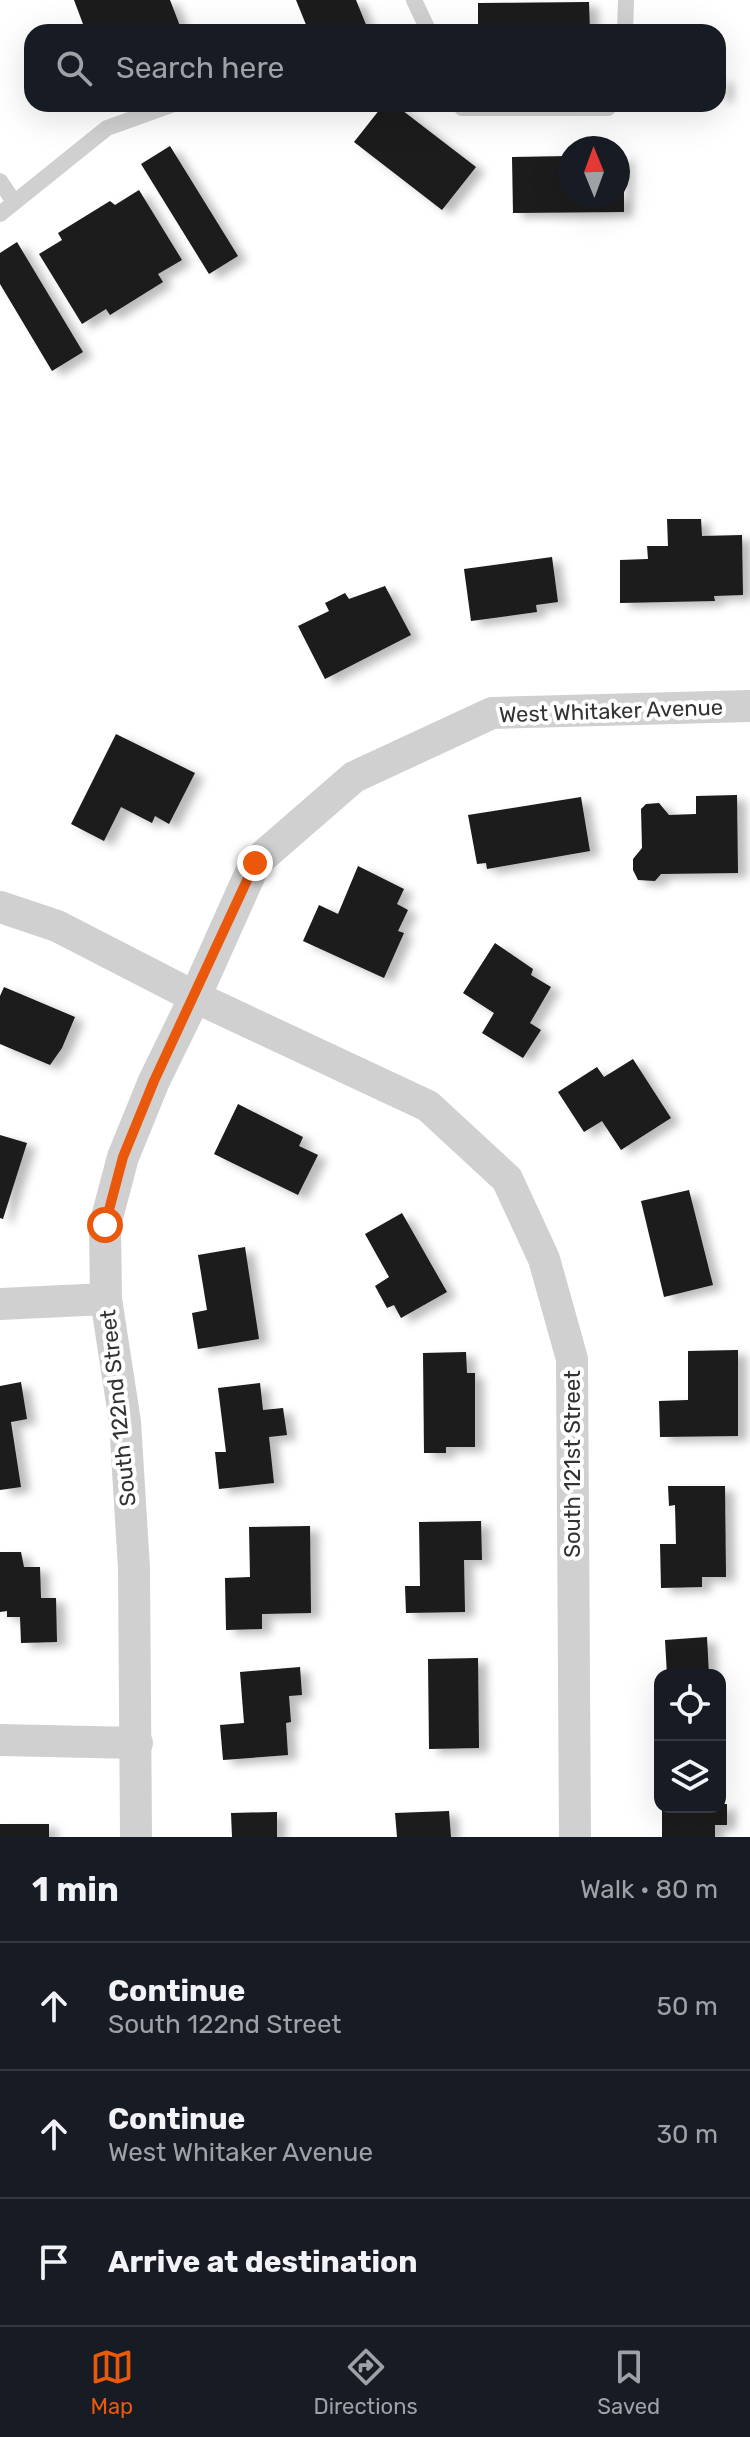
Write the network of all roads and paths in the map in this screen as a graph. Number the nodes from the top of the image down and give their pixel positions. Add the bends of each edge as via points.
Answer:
1 (414, 0) edge
2 (626, 0) edge
3 (425, 24) edge
4 (625, 24) edge
5 (152, 112) edge
6 (0, 181) edge
7 (14, 202) junction
8 (0, 214) edge
9 (750, 706) edge
10 (0, 907) edge
11 (195, 997) junction
12 (106, 1299) junction
13 (0, 1304) edge
14 (0, 1740) edge
15 (137, 1743) junction
16 (136, 1837) edge
17 (575, 1837) edge

1 - 3 lane
2 - 4 lane
5 - 7 lane via 107,128
6 - 7 lane
7 - 8 lane
9 - 11 street, West Whitaker Avenue via 492,713 354,777 255,863
10 - 11 street via 57,926
11 - 12 street, South 122nd Street via 123,1157 105,1225
11 - 17 street, South 121st Street via 428,1106 507,1179 544,1259 572,1359
12 - 13 street
12 - 15 street, South 122nd Street via 125,1422
14 - 15 street
15 - 16 street, South 122nd Street

